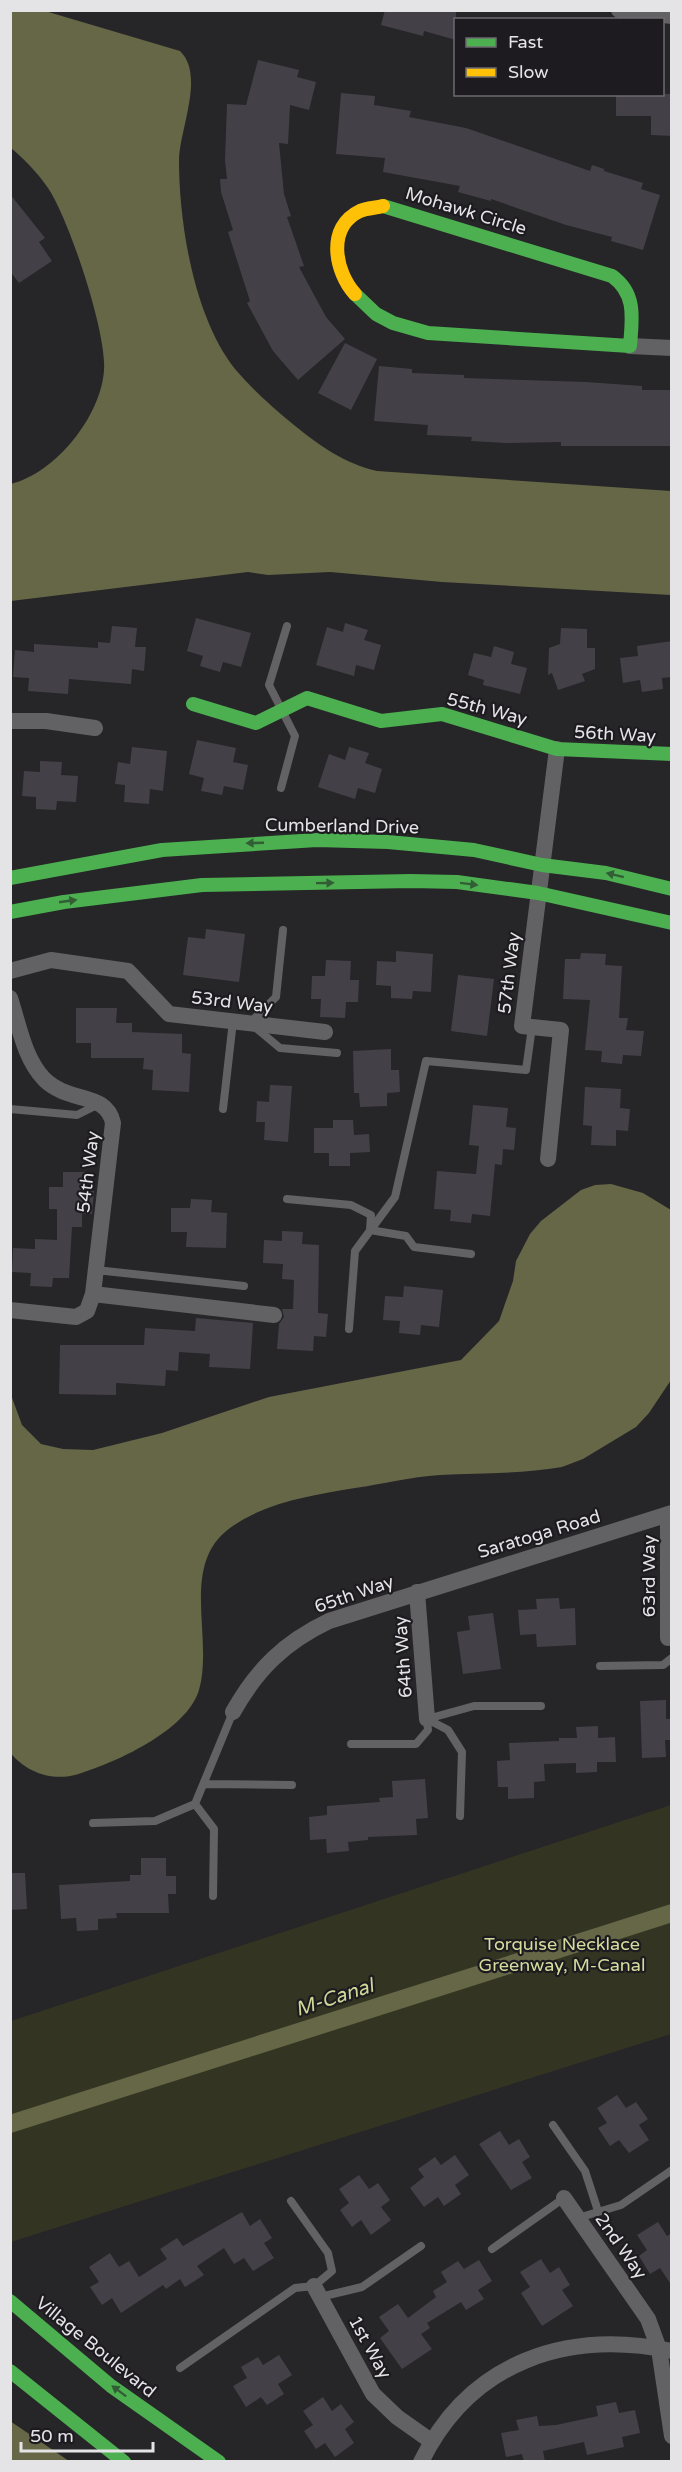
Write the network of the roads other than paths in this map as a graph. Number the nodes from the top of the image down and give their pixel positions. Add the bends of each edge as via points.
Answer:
1 (620, 10) edge
2 (672, 16) edge
3 (630, 346) junction
4 (672, 348) edge
5 (287, 626) dead end
6 (193, 704) dead end
7 (282, 711) junction
8 (10, 721) edge
9 (95, 728) dead end
10 (557, 749) junction
11 (672, 754) edge
12 (281, 788) dead end
13 (542, 865) junction
14 (10, 878) edge
15 (672, 890) edge
16 (538, 893) junction
17 (10, 912) edge
18 (672, 923) edge
19 (283, 930) dead end
20 (10, 971) edge
21 (10, 998) edge
22 (233, 1021) junction
23 (250, 1023) junction
24 (532, 1027) junction
25 (325, 1032) dead end
26 (337, 1053) dead end
27 (101, 1103) junction
28 (10, 1109) edge
29 (223, 1109) dead end
30 (548, 1159) dead end
31 (288, 1199) dead end
32 (370, 1230) junction
33 (471, 1254) dead end
34 (96, 1270) junction
35 (244, 1286) dead end
36 (93, 1294) junction
37 (10, 1310) edge
38 (274, 1315) dead end
39 (349, 1329) dead end
40 (670, 1514) edge
41 (417, 1592) junction
42 (669, 1633) edge
43 (672, 1658) edge
44 (600, 1666) dead end
45 (541, 1706) dead end
46 (233, 1712) joint
47 (427, 1719) junction
48 (351, 1744) dead end
49 (204, 1784) junction
50 (292, 1785) dead end
51 (195, 1804) junction
52 (460, 1816) dead end
53 (93, 1823) dead end
54 (213, 1896) dead end
55 (552, 2125) dead end
56 (672, 2170) edge
57 (564, 2198) joint
58 (291, 2201) dead end
59 (598, 2211) junction
60 (578, 2218) junction
61 (421, 2246) dead end
62 (492, 2249) dead end
63 (317, 2292) junction
64 (10, 2301) edge
65 (665, 2350) edge
66 (180, 2368) dead end
67 (10, 2371) edge
68 (672, 2436) edge
69 (431, 2441) junction
70 (124, 2462) edge
71 (219, 2462) edge
72 (421, 2462) edge

1 - 2 street
3 - 3 street, Mohawk Circle via 428,333 392,324 370,310 346,281 337,257 341,231 359,211 383,206 612,276 630,292
3 - 4 street, Mohawk Circle
5 - 7 lane via 269,685
6 - 7 street, 55th Way via 256,723
7 - 10 street, 55th Way via 307,698 381,721 442,714
7 - 12 lane via 295,736
8 - 9 street
10 - 11 street, 56th Way
10 - 13 street
13 -> 14 street, Cumberland Drive via 474,850 316,840 162,850
15 -> 13 street, Cumberland Drive via 606,873
13 - 16 street, 57th Way
17 -> 16 street via 202,885 434,882
16 - 18 street
16 - 24 street, 57th Way via 522,1026
19 - 23 lane via 276,997
20 - 22 street, 53rd Way via 51,960 128,971 169,1014
21 - 27 street via 29,1057 44,1078 64,1094
22 - 23 street, 53rd Way
22 - 29 lane
23 - 25 street, 53rd Way
23 - 26 lane via 280,1048
24 - 30 street, 57th Way via 561,1030
24 - 32 lane via 526,1070 426,1061 395,1197
27 - 28 lane via 76,1115
27 - 34 street, 54th Way via 110,1111 113,1123
31 - 32 lane via 351,1205 371,1215
32 - 33 lane via 406,1236 414,1247
32 - 39 lane via 355,1251
34 - 35 lane
34 - 36 street, 54th Way
36 - 37 street, 54th Way via 87,1311 76,1317
36 - 38 street
40 - 41 street, Saratoga Road
40 - 42 street, 63rd Way
41 - 46 street, 65th Way via 329,1621 305,1633 263,1667
41 - 47 street, 64th Way
43 - 44 lane via 663,1665
45 - 47 lane via 474,1706
46 - 49 lane
47 - 48 lane via 428,1730 416,1744
47 - 52 lane via 448,1730 462,1752
49 - 50 lane
49 - 51 lane
51 - 53 lane via 155,1821
51 - 54 lane via 214,1829
55 - 59 lane via 585,2171
56 - 59 lane via 621,2205
57 - 60 street, 2nd Way
57 - 62 lane
58 - 63 lane via 328,2253 332,2271
59 - 60 lane
60 - 65 street, 2nd Way
61 - 63 lane via 362,2287
63 - 66 lane via 295,2288
63 - 69 street, 1st Way via 373,2394
71 -> 64 street, Village Boulevard via 90,2369
65 - 68 street, 2nd Way
65 - 69 street via 577,2345 534,2356 483,2384 461,2403
67 - 70 street
69 - 72 street

